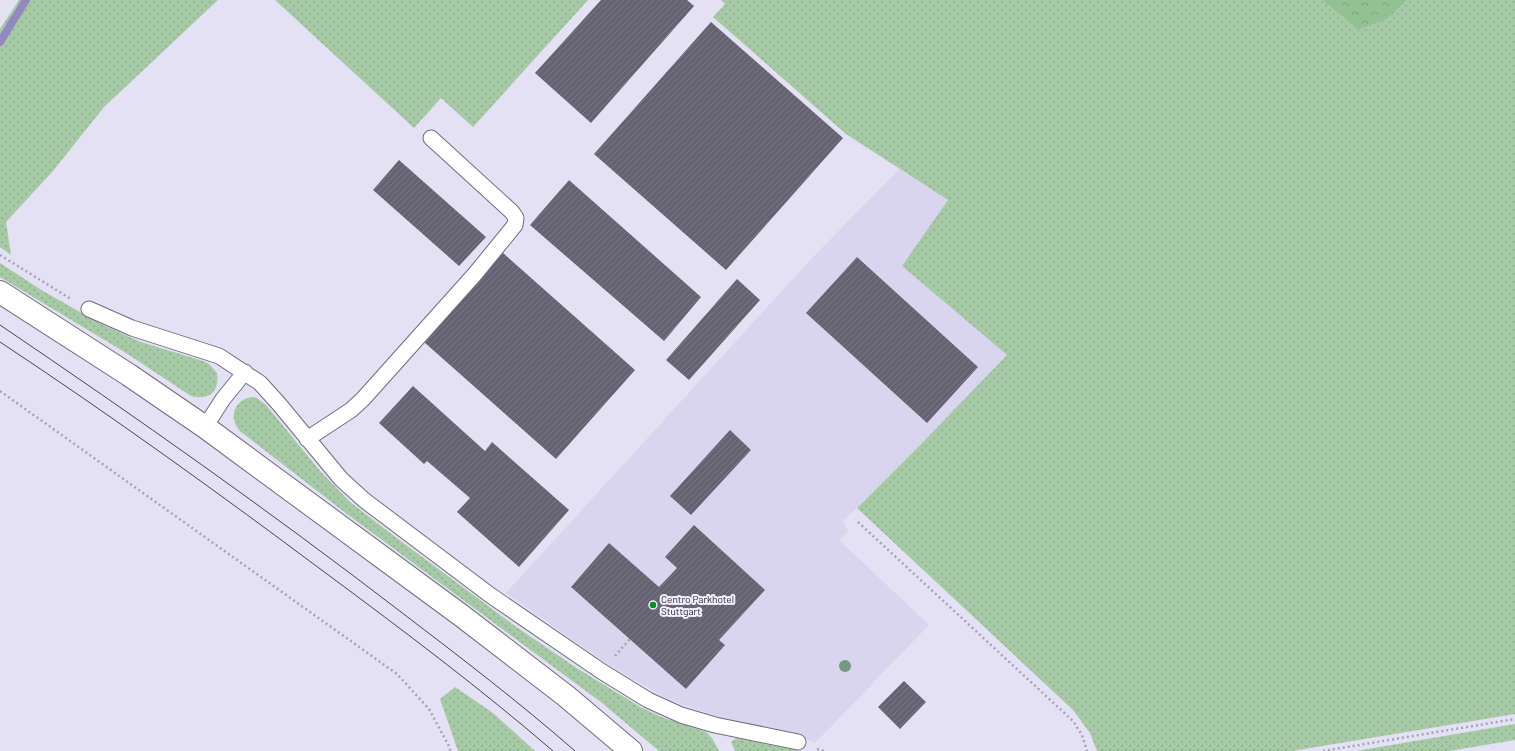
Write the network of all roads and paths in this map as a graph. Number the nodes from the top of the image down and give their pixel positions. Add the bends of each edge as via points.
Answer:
1 (431, 138) dead end
2 (0, 255) edge
3 (0, 292) edge
4 (89, 309) joint
5 (245, 372) junction
6 (0, 391) edge
7 (206, 427) junction
8 (307, 439) junction
9 (858, 522) dead end
10 (1515, 719) edge
11 (798, 742) dead end
12 (450, 751) edge
13 (631, 751) edge
14 (1087, 751) edge
15 (1323, 751) edge

1 - 8 lane via 512,212 516,218 515,225 363,399
2 - 4 path
3 - 7 main road
4 - 5 lane via 138,330 213,354
5 - 7 lane
5 - 8 lane via 260,383
6 - 12 path via 397,674 429,709
7 - 13 main road via 456,611 572,701
8 - 11 lane via 340,479 374,509 583,660 670,711 715,725
9 - 14 path via 1073,721 1082,735
10 - 15 path

